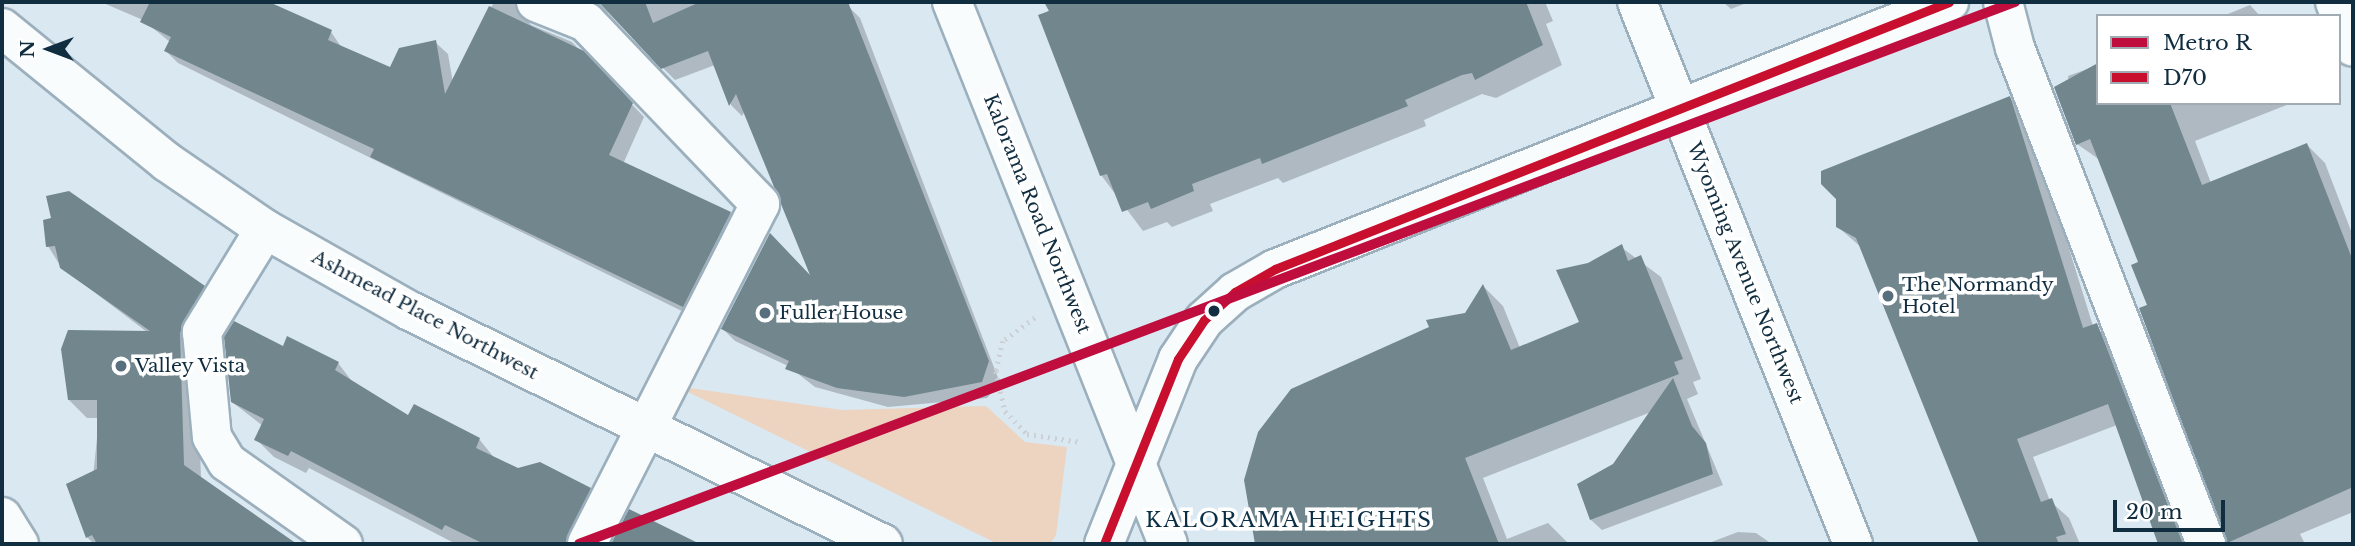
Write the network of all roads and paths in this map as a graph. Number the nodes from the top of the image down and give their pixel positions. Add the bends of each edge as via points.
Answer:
1 (536, 2) edge
2 (952, 2) edge
3 (1637, 2) edge
4 (1949, 2) edge
5 (2003, 2) edge
6 (2341, 17) edge
7 (2, 28) edge
8 (2353, 47) edge
9 (1679, 109) junction
10 (265, 229) junction
11 (1035, 318) dead end
12 (645, 427) junction
13 (1081, 442) dead end
14 (1135, 461) junction
15 (2, 517) edge
16 (19, 544) edge
17 (343, 544) edge
18 (587, 544) edge
19 (883, 544) edge
20 (1104, 544) edge
21 (1168, 544) edge
22 (1853, 544) edge
23 (2206, 544) edge

1 - 12 street via 586,22 760,204
2 - 14 street, Kalorama Road Northwest
3 - 9 street, Wyoming Avenue Northwest
4 - 9 street
5 - 23 street via 2015,48
6 - 8 street
7 - 10 street, Ashmead Place Northwest via 167,162
9 - 14 street via 1275,269 1235,292 1204,320 1178,359
9 - 22 street, Wyoming Avenue Northwest
10 - 12 street, Ashmead Place Northwest via 410,311
10 - 17 street via 202,332 212,437 227,462
11 - 13 path via 1003,341 996,371 1005,411 1027,435
12 - 18 street
12 - 19 street, Ashmead Place Northwest
14 - 20 street
14 - 21 street, Kalorama Road Northwest
15 - 16 street

